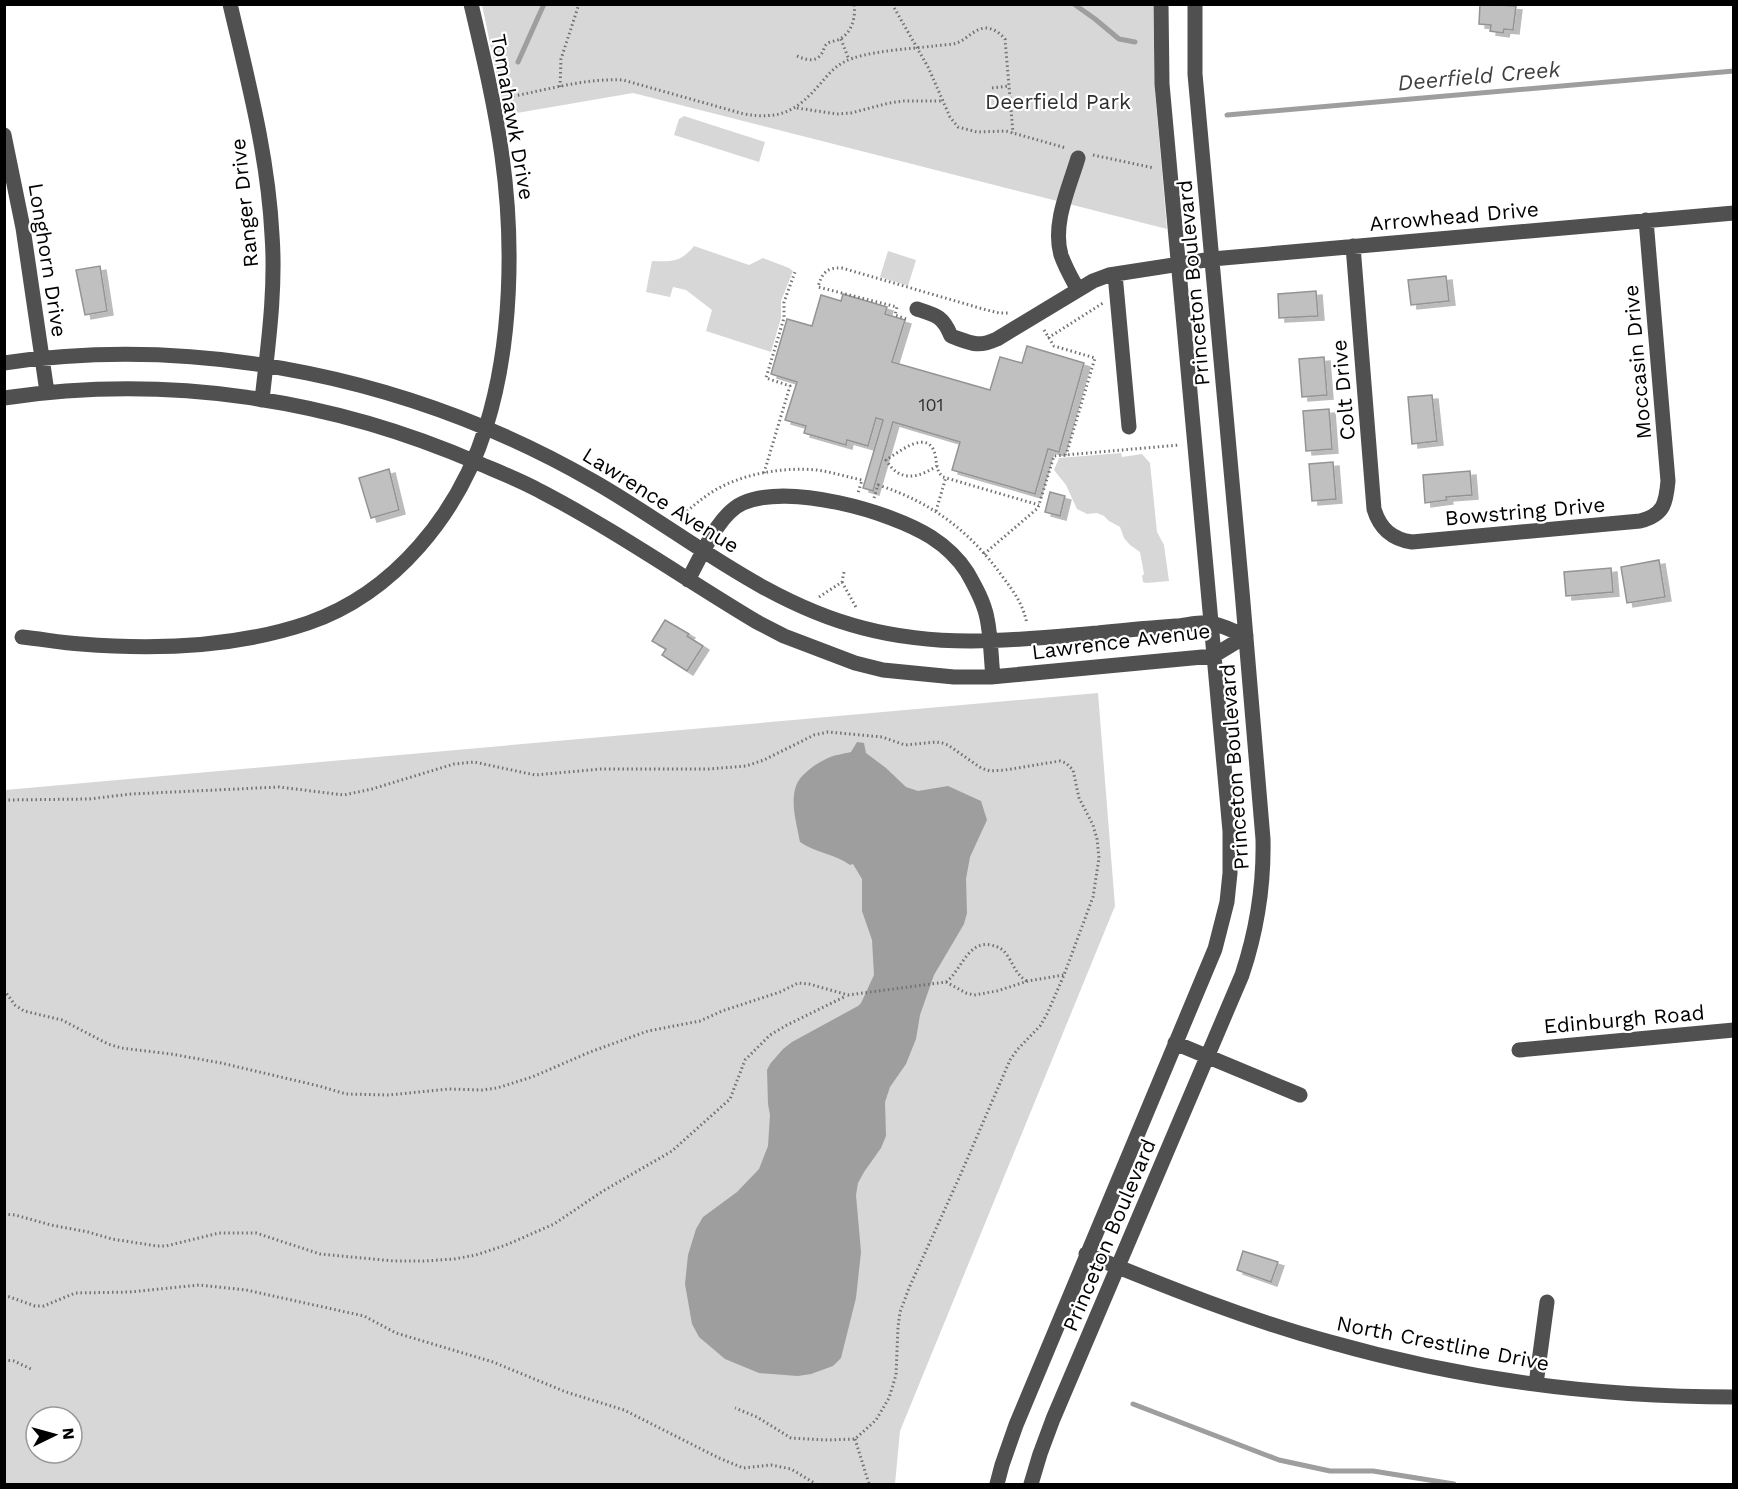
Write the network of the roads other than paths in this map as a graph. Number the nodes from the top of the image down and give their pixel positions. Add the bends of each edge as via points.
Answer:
1 (230, 4) edge
2 (471, 4) edge
3 (1161, 4) edge
4 (1195, 4) edge
5 (4, 135) edge
6 (1080, 154) road end
7 (1734, 213) edge
8 (1646, 220) junction
9 (1353, 246) junction
10 (1212, 259) junction
11 (1179, 263) junction
12 (1115, 274) junction
13 (1078, 290) junction
14 (913, 314) road end
15 (42, 358) junction
16 (4, 363) edge
17 (266, 366) junction
18 (47, 392) junction
19 (4, 398) edge
20 (262, 400) junction
21 (1130, 427) dead end
22 (486, 428) junction
23 (473, 461) junction
24 (1666, 501) joint
25 (1382, 528) joint
26 (705, 551) junction
27 (688, 580) junction
28 (1211, 623) junction
29 (1246, 636) junction
30 (22, 637) dead end
31 (990, 641) junction
32 (1213, 656) junction
33 (993, 677) junction
34 (1734, 1030) edge
35 (1175, 1043) junction
36 (1519, 1050) dead end
37 (1207, 1056) junction
38 (1300, 1095) dead end
39 (1086, 1254) junction
40 (1118, 1267) junction
41 (1546, 1302) dead end
42 (1536, 1384) junction
43 (1734, 1397) edge
44 (998, 1485) edge
45 (1031, 1485) edge

1 - 17 street, Ranger Drive via 259,131 270,203 273,277
2 - 22 street, Tomahawk Drive via 501,145 508,215 503,350
3 - 11 street, Princeton Boulevard via 1162,84
4 - 10 street, Princeton Boulevard via 1195,74
5 - 15 street, Longhorn Drive via 23,228
6 - 13 street via 1060,220 1059,240 1061,255
7 - 8 street, Arrowhead Drive
8 - 9 street, Arrowhead Drive
8 - 24 street, Moccasin Drive via 1668,481
9 - 10 street, Arrowhead Drive
9 - 25 street, Colt Drive via 1374,509
10 - 11 street, Arrowhead Drive
10 - 29 street, Princeton Boulevard
11 - 12 street, Arrowhead Drive
11 - 28 street, Princeton Boulevard
12 - 13 street, Arrowhead Drive
12 - 21 street
13 - 14 street, Arrowhead Drive via 982,345 951,336 939,316
15 - 16 street, Lawrence Avenue
15 - 17 street, Lawrence Avenue via 177,356
15 - 18 street, Longhorn Drive
17 - 20 street, Ranger Drive
17 - 22 street, Lawrence Avenue via 343,380
18 - 19 street, Lawrence Avenue
18 - 20 street, Lawrence Avenue via 150,388
20 - 23 street, Lawrence Avenue via 368,422
22 - 23 street, Tomahawk Drive
22 - 26 street, Lawrence Avenue via 595,482
23 - 27 street, Lawrence Avenue via 539,490
23 - 30 street, Tomahawk Drive via 443,516 409,558 366,594 310,622 238,641 208,644 82,645
24 - 25 street, Bowstring Drive via 1649,519 1640,521 1412,542 1399,540
26 - 27 street
26 - 31 street, Lawrence Avenue via 759,585 827,618 894,636
26 - 31 street via 727,514 742,503 778,496 825,500 895,519 930,537 966,571 985,610
27 - 33 street, Lawrence Avenue via 775,632 855,663 919,674
28 - 29 street, Lawrence Avenue
28 - 31 street, Lawrence Avenue
28 - 32 street, Princeton Boulevard
29 - 32 street, Lawrence Avenue
29 - 37 street, Princeton Boulevard via 1263,839 1262,894 1250,952
31 - 33 street
32 - 33 street, Lawrence Avenue
32 - 35 street, Princeton Boulevard via 1230,831 1230,873 1215,948
34 - 36 street, Edinburgh Road
35 - 37 street
35 - 39 street, Princeton Boulevard
37 - 38 street
37 - 40 street, Princeton Boulevard
39 - 40 street, North Crestline Drive
39 - 44 street, Princeton Boulevard via 1016,1425
40 - 42 street, North Crestline Drive via 1204,1302 1329,1342 1412,1362
40 - 45 street, Princeton Boulevard via 1053,1419
41 - 42 street
42 - 43 street, North Crestline Drive via 1653,1396

